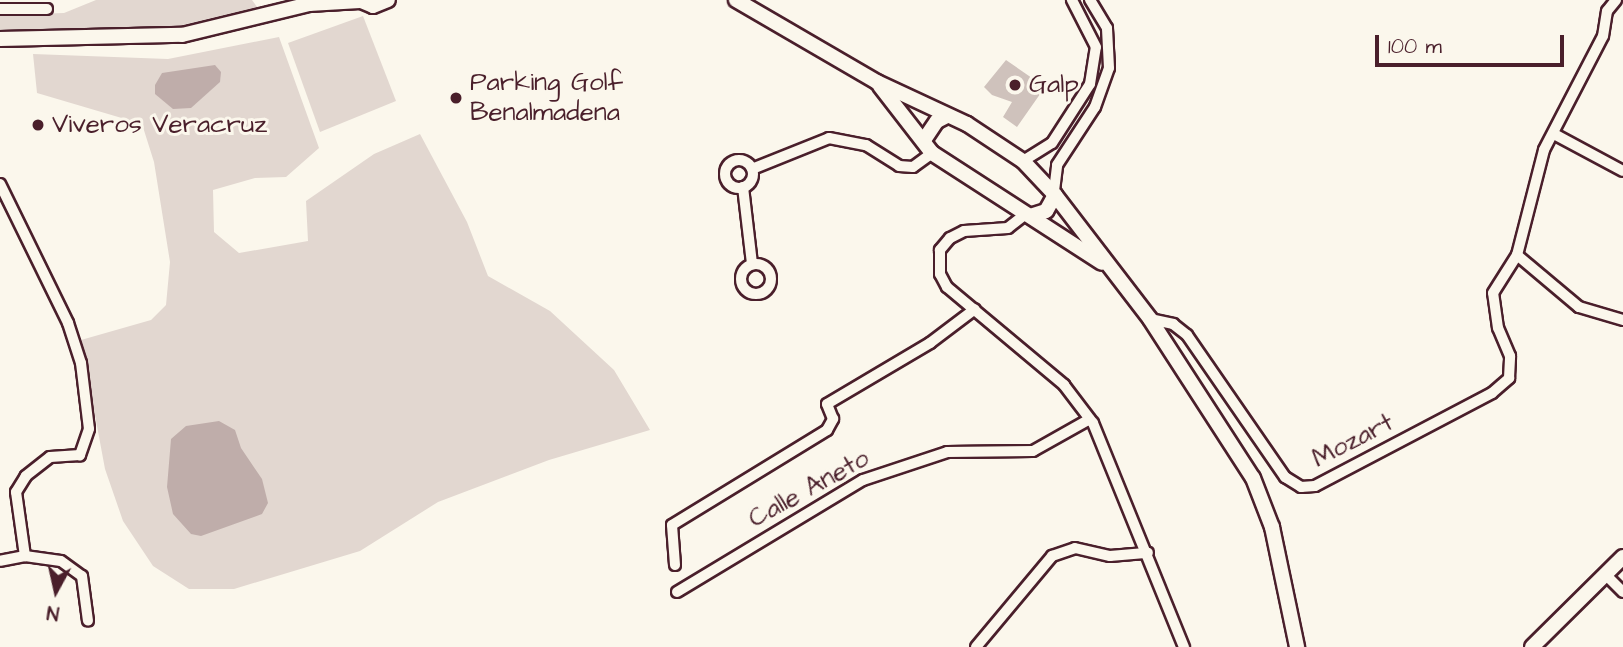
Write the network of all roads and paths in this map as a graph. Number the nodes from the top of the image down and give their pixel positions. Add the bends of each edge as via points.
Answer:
1 (388, 0) edge
2 (736, 0) edge
3 (1072, 0) edge
4 (1090, 0) edge
5 (1616, 0) edge
6 (359, 1) edge
7 (313, 2) edge
8 (1606, 6) edge
9 (0, 9) edge
10 (47, 9) dead end
11 (0, 38) edge
12 (877, 82) junction
13 (947, 116) junction
14 (1554, 134) junction
15 (928, 146) junction
16 (1023, 160) junction
17 (752, 169) junction
18 (1623, 171) edge
19 (0, 184) edge
20 (743, 187) junction
21 (1054, 193) junction
22 (1030, 214) junction
23 (1517, 255) junction
24 (752, 264) dead end
25 (1110, 267) junction
26 (975, 309) junction
27 (1150, 319) junction
28 (1623, 320) edge
29 (1090, 419) junction
30 (1148, 553) junction
31 (24, 556) junction
32 (1623, 557) edge
33 (0, 561) edge
34 (675, 565) dead end
35 (1606, 575) junction
36 (677, 592) dead end
37 (1623, 592) edge
38 (88, 621) dead end
39 (976, 647) edge
40 (1184, 647) edge
41 (1297, 647) edge
42 (1532, 647) edge

1 - 6 main road via 373,6
2 - 12 main road
3 - 16 street via 1096,47 1090,84 1052,143
4 - 21 street via 1107,28 1109,68 1095,107 1057,165
5 - 8 street
6 - 7 main road
7 - 11 main road via 182,34
8 - 14 street via 1603,36
9 - 10 street
12 - 13 main road
12 - 15 main road
13 - 15 main road
13 - 16 main road
14 - 18 street
14 - 23 street via 1540,163
15 - 17 street via 913,167 899,166 866,145 829,138
15 - 22 main road
16 - 21 main road
17 - 20 street via 752,178
17 - 20 street via 741,160 726,168 730,185
19 - 31 street via 68,323 81,363 89,429 80,455 50,457 34,466 16,492
20 - 24 street
21 - 22 main road via 1046,211
21 - 25 main road
22 - 25 main road
22 - 26 street via 1008,228 964,231 940,250 940,274 947,287
23 - 27 street, Mozart via 1493,293 1497,328 1510,356 1509,378 1493,393 1315,486 1301,487 1285,477 1187,335 1173,324
23 - 28 street via 1579,307
25 - 27 main road
26 - 29 street via 1064,385
26 - 34 street via 930,343 827,404 833,419 827,430 672,525
27 - 41 main road via 1253,478 1272,527
29 - 30 street
29 - 36 street, Calle Aneto via 1033,451 947,452 863,480
30 - 39 street via 1110,556 1075,548 1052,556
30 - 40 street
31 - 33 street
31 - 38 street via 61,561 82,576
32 - 35 main road
35 - 37 street
35 - 42 main road

